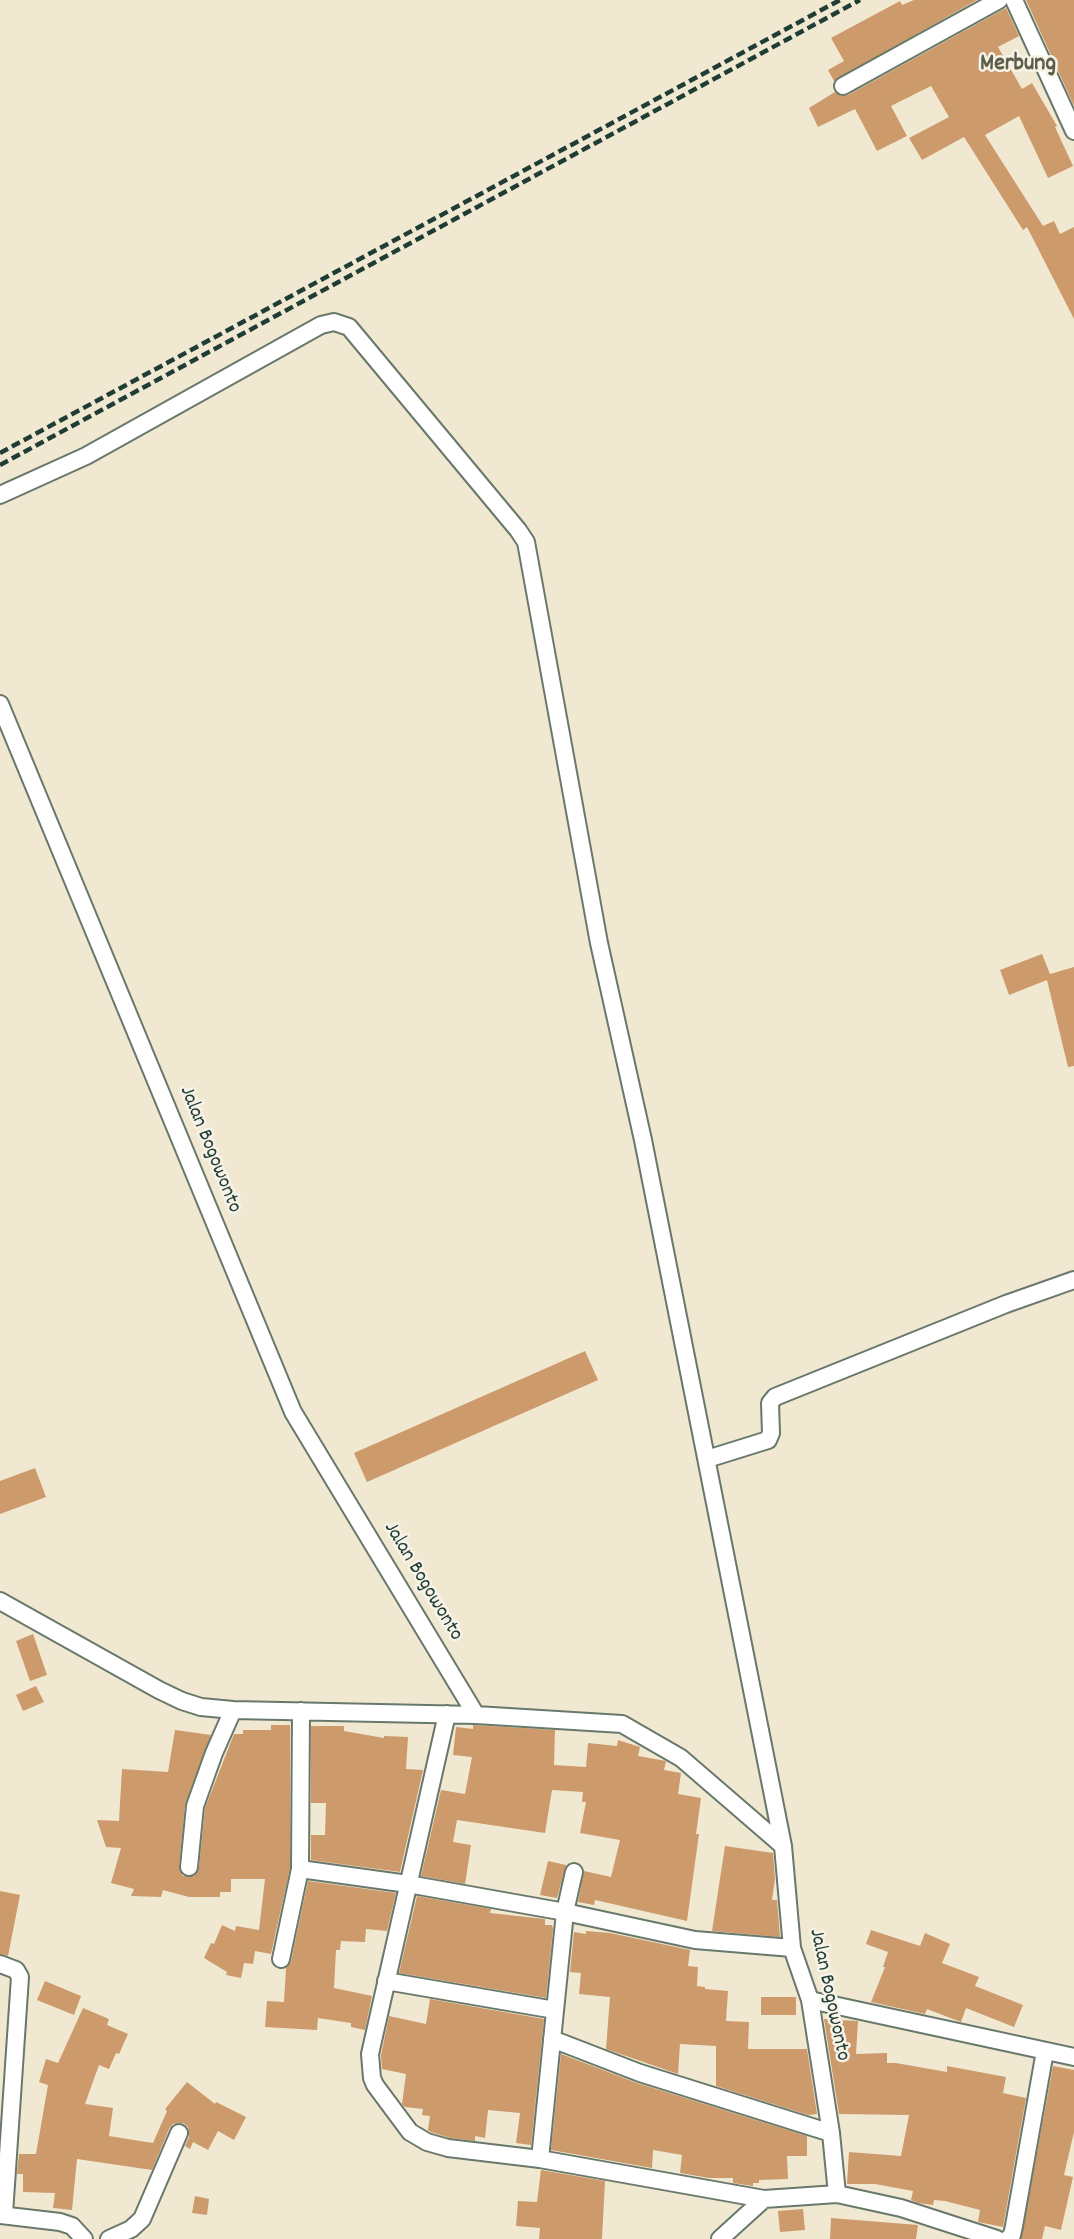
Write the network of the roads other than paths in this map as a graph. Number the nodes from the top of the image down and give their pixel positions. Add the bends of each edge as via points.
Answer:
1 (999, 0) edge
2 (1014, 0) edge
3 (843, 86) dead end
4 (1074, 131) edge
5 (0, 495) edge
6 (0, 704) edge
7 (1074, 1280) edge
8 (706, 1459) junction
9 (0, 1600) edge
10 (233, 1710) junction
11 (301, 1712) junction
12 (447, 1714) junction
13 (476, 1715) junction
14 (783, 1846) junction
15 (189, 1867) dead end
16 (300, 1869) junction
17 (574, 1872) dead end
18 (408, 1884) junction
19 (565, 1912) junction
20 (792, 1948) junction
21 (281, 1959) dead end
22 (0, 1964) edge
23 (386, 1981) junction
24 (810, 2000) junction
25 (555, 2010) junction
26 (552, 2039) junction
27 (1045, 2051) junction
28 (1074, 2057) edge
29 (179, 2133) dead end
30 (831, 2133) junction
31 (540, 2159) junction
32 (837, 2194) junction
33 (764, 2199) junction
34 (2, 2215) edge
35 (84, 2239) edge
36 (109, 2239) edge
37 (720, 2239) edge
38 (997, 2239) edge
39 (1008, 2239) edge

1 - 3 street
2 - 4 street
5 - 8 street, Jalan Bogowonto via 86,456 321,325 334,322 349,327 518,530 526,543 599,943 643,1140
6 - 13 street, Jalan Bogowonto via 293,1412
7 - 8 street via 775,1397 770,1403 768,1440
8 - 14 street, Jalan Bogowonto
9 - 10 street via 182,1701
10 - 11 street
10 - 15 street via 195,1806
11 - 12 street
11 - 16 street
12 - 13 street
12 - 18 street
13 - 14 street via 622,1724 681,1758
14 - 20 street, Jalan Bogowonto
16 - 18 street
16 - 21 street
17 - 19 street
18 - 19 street
18 - 23 street
19 - 20 street via 695,1940
19 - 25 street
20 - 24 street, Jalan Bogowonto
22 - 34 street via 16,1970 20,1977
23 - 25 street
23 - 31 street via 369,2066 375,2085 410,2132 448,2148
24 - 27 street
24 - 30 street, Jalan Bogowonto
25 - 26 street
26 - 30 street via 640,2073
26 - 31 street
27 - 28 street
27 - 39 street via 1014,2226
29 - 36 street via 142,2219
30 - 32 street, Jalan Bogowonto
31 - 33 street
32 - 33 street
32 - 38 street via 901,2208
33 - 37 street
34 - 35 street via 60,2222 72,2226

